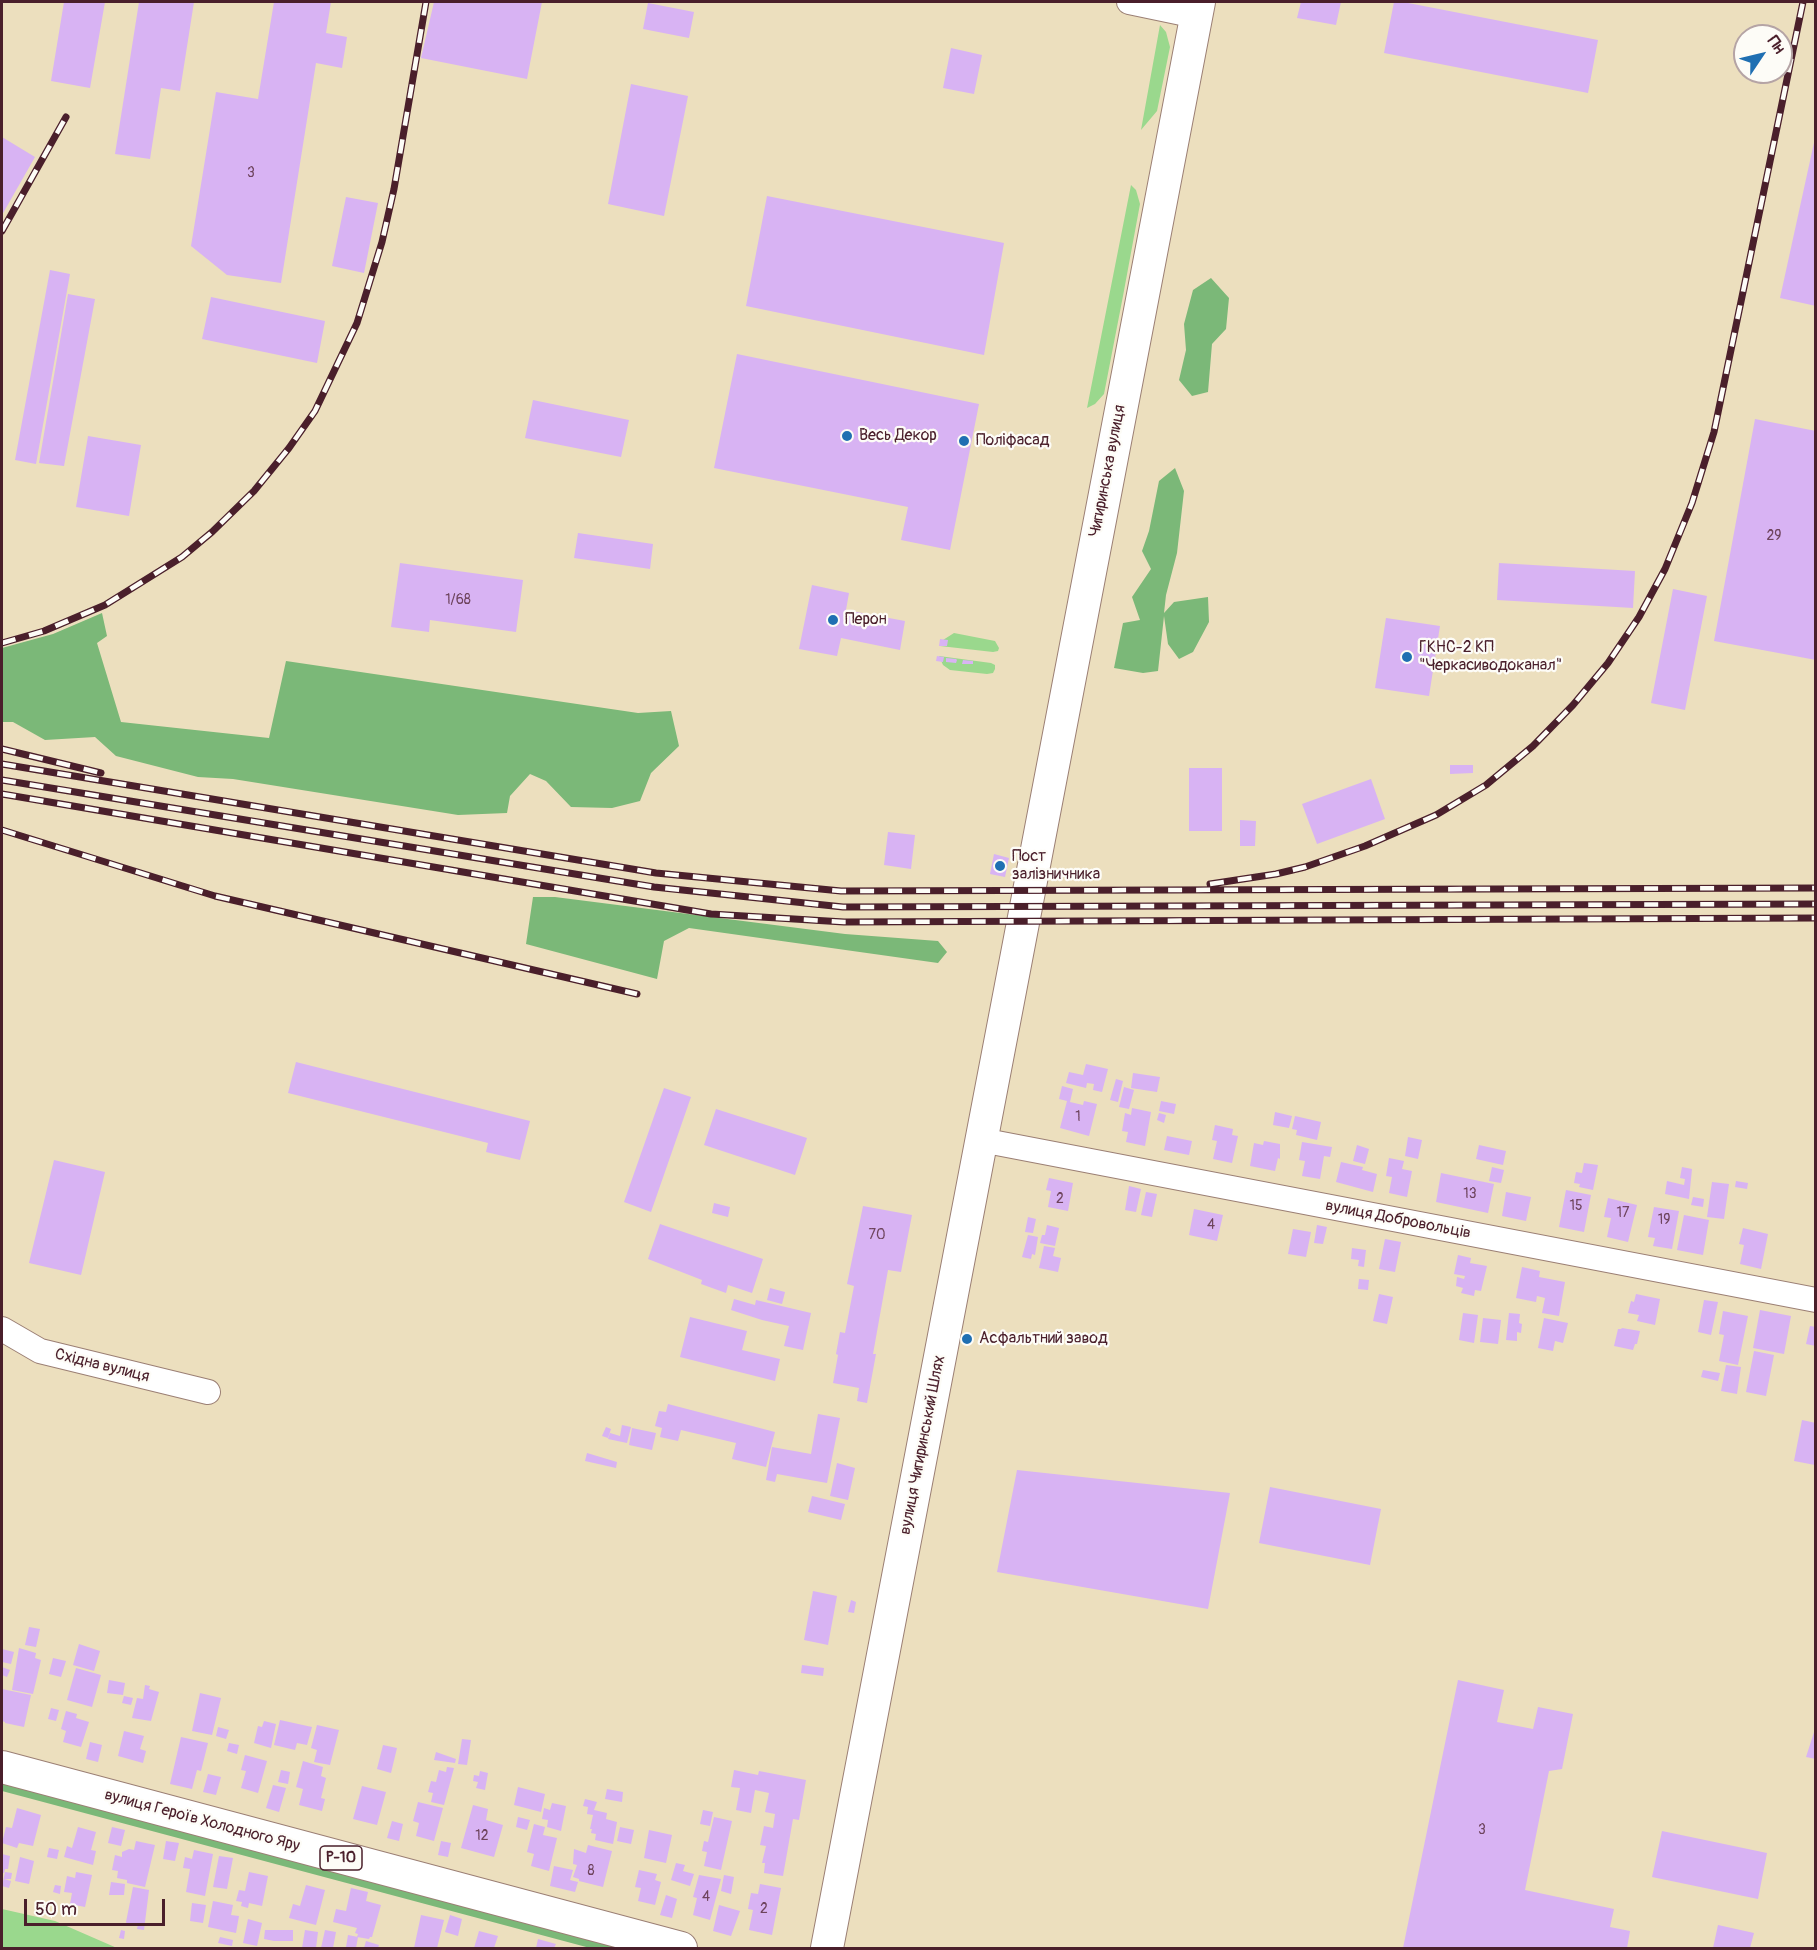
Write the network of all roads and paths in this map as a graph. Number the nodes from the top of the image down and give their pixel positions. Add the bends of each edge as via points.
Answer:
1 (1129, 2) edge
2 (1197, 9) edge
3 (1019, 941) joint
4 (981, 1140) junction
5 (1815, 1300) edge
6 (2, 1329) edge
7 (208, 1392) dead end
8 (2, 1767) edge
9 (681, 1948) edge
10 (827, 1948) edge

1 - 2 street
2 - 3 main road, Чигиринська вулиця
3 - 4 main road, вулиця Чигиринський Шлях
4 - 5 street, вулиця Добровольців
4 - 10 main road, вулиця Чигиринський Шлях
6 - 7 street, Східна вулиця via 40,1351
8 - 9 main road, вулиця Героїв Холодного Яру / Р-10

